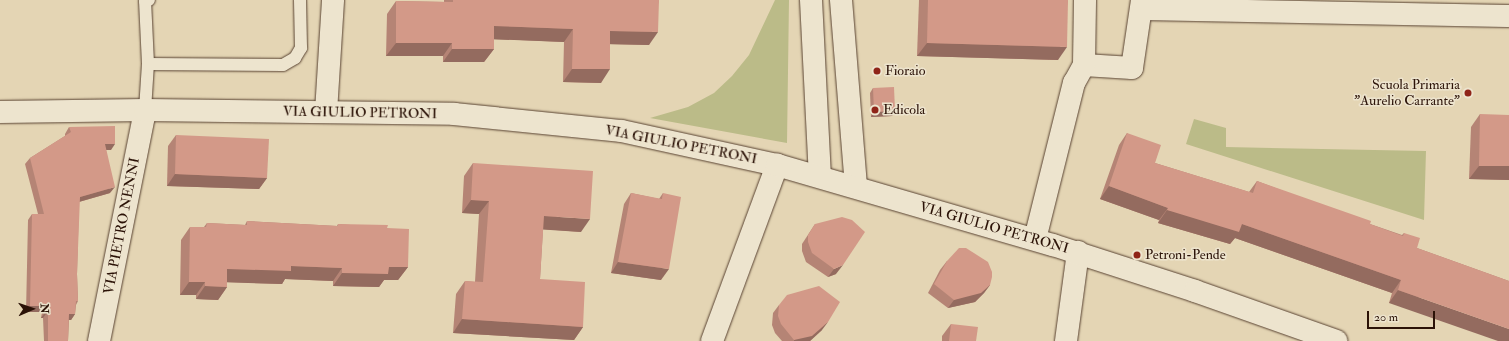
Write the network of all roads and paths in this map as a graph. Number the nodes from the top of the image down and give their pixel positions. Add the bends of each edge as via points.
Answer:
1 (147, 0) edge
2 (300, 0) edge
3 (333, 0) edge
4 (811, 0) edge
5 (841, 0) edge
6 (1085, 0) edge
7 (1142, 4) edge
8 (1509, 16) edge
9 (148, 64) junction
10 (1084, 65) junction
11 (145, 110) junction
12 (0, 112) edge
13 (326, 112) junction
14 (777, 164) junction
15 (820, 176) junction
16 (856, 187) junction
17 (1035, 240) junction
18 (1078, 252) junction
19 (99, 341) edge
20 (712, 341) edge
21 (1066, 341) edge
22 (1336, 341) edge

1 - 9 lane
2 - 9 lane via 301,48 295,58 283,65
3 - 13 street
4 - 15 street
5 - 16 street
6 - 10 street
7 - 8 street
7 - 10 street via 1132,68
9 - 11 lane
10 - 17 street via 1074,83
11 - 12 street, VIA GIULIO PETRONI
11 - 13 street, VIA GIULIO PETRONI
11 - 19 street, VIA PIETRO NENNI
13 - 14 street, VIA GIULIO PETRONI via 454,114 622,131
14 - 15 street, VIA GIULIO PETRONI
14 - 20 street
15 - 16 street, VIA GIULIO PETRONI
16 - 17 street, VIA GIULIO PETRONI
17 - 18 street, VIA GIULIO PETRONI
18 - 21 street
18 - 22 street, VIA GIULIO PETRONI

